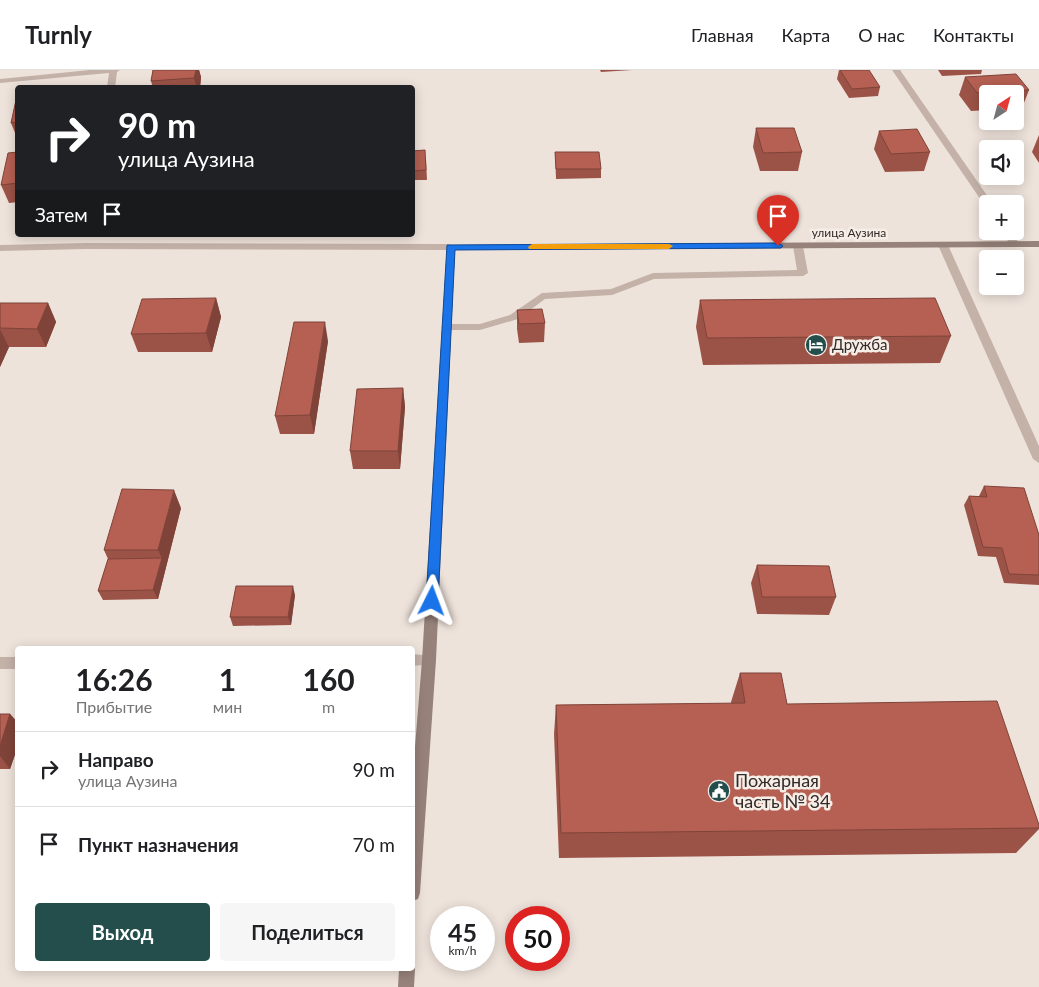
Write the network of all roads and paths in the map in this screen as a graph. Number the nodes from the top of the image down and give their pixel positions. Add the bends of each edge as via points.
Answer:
1 (114, 70) edge
2 (896, 70) edge
3 (0, 81) edge
4 (112, 85) edge
5 (982, 195) edge
6 (88, 237) edge
7 (1012, 240) edge
8 (1039, 244) edge
9 (943, 245) junction
10 (1015, 245) junction
11 (86, 246) junction
12 (798, 246) junction
13 (450, 247) junction
14 (0, 248) edge
15 (446, 327) junction
16 (1039, 459) edge
17 (415, 660) edge
18 (428, 660) junction
19 (0, 663) edge
20 (15, 663) edge
21 (415, 849) edge
22 (407, 971) edge
23 (406, 987) edge

1 - 3 street
1 - 4 street
2 - 5 street
6 - 11 street
7 - 10 street
8 - 10 main road, улица Аузина
9 - 10 main road, улица Аузина
9 - 12 main road, улица Аузина
9 - 16 street
11 - 13 street, улица Аузина
11 - 14 street, улица Аузина
12 - 13 main road, улица Аузина
12 - 15 street via 803,273 653,276 612,292 542,296 514,317 480,327
13 - 15 main road
15 - 18 main road
17 - 18 street
18 - 21 main road
19 - 20 street
22 - 23 main road

